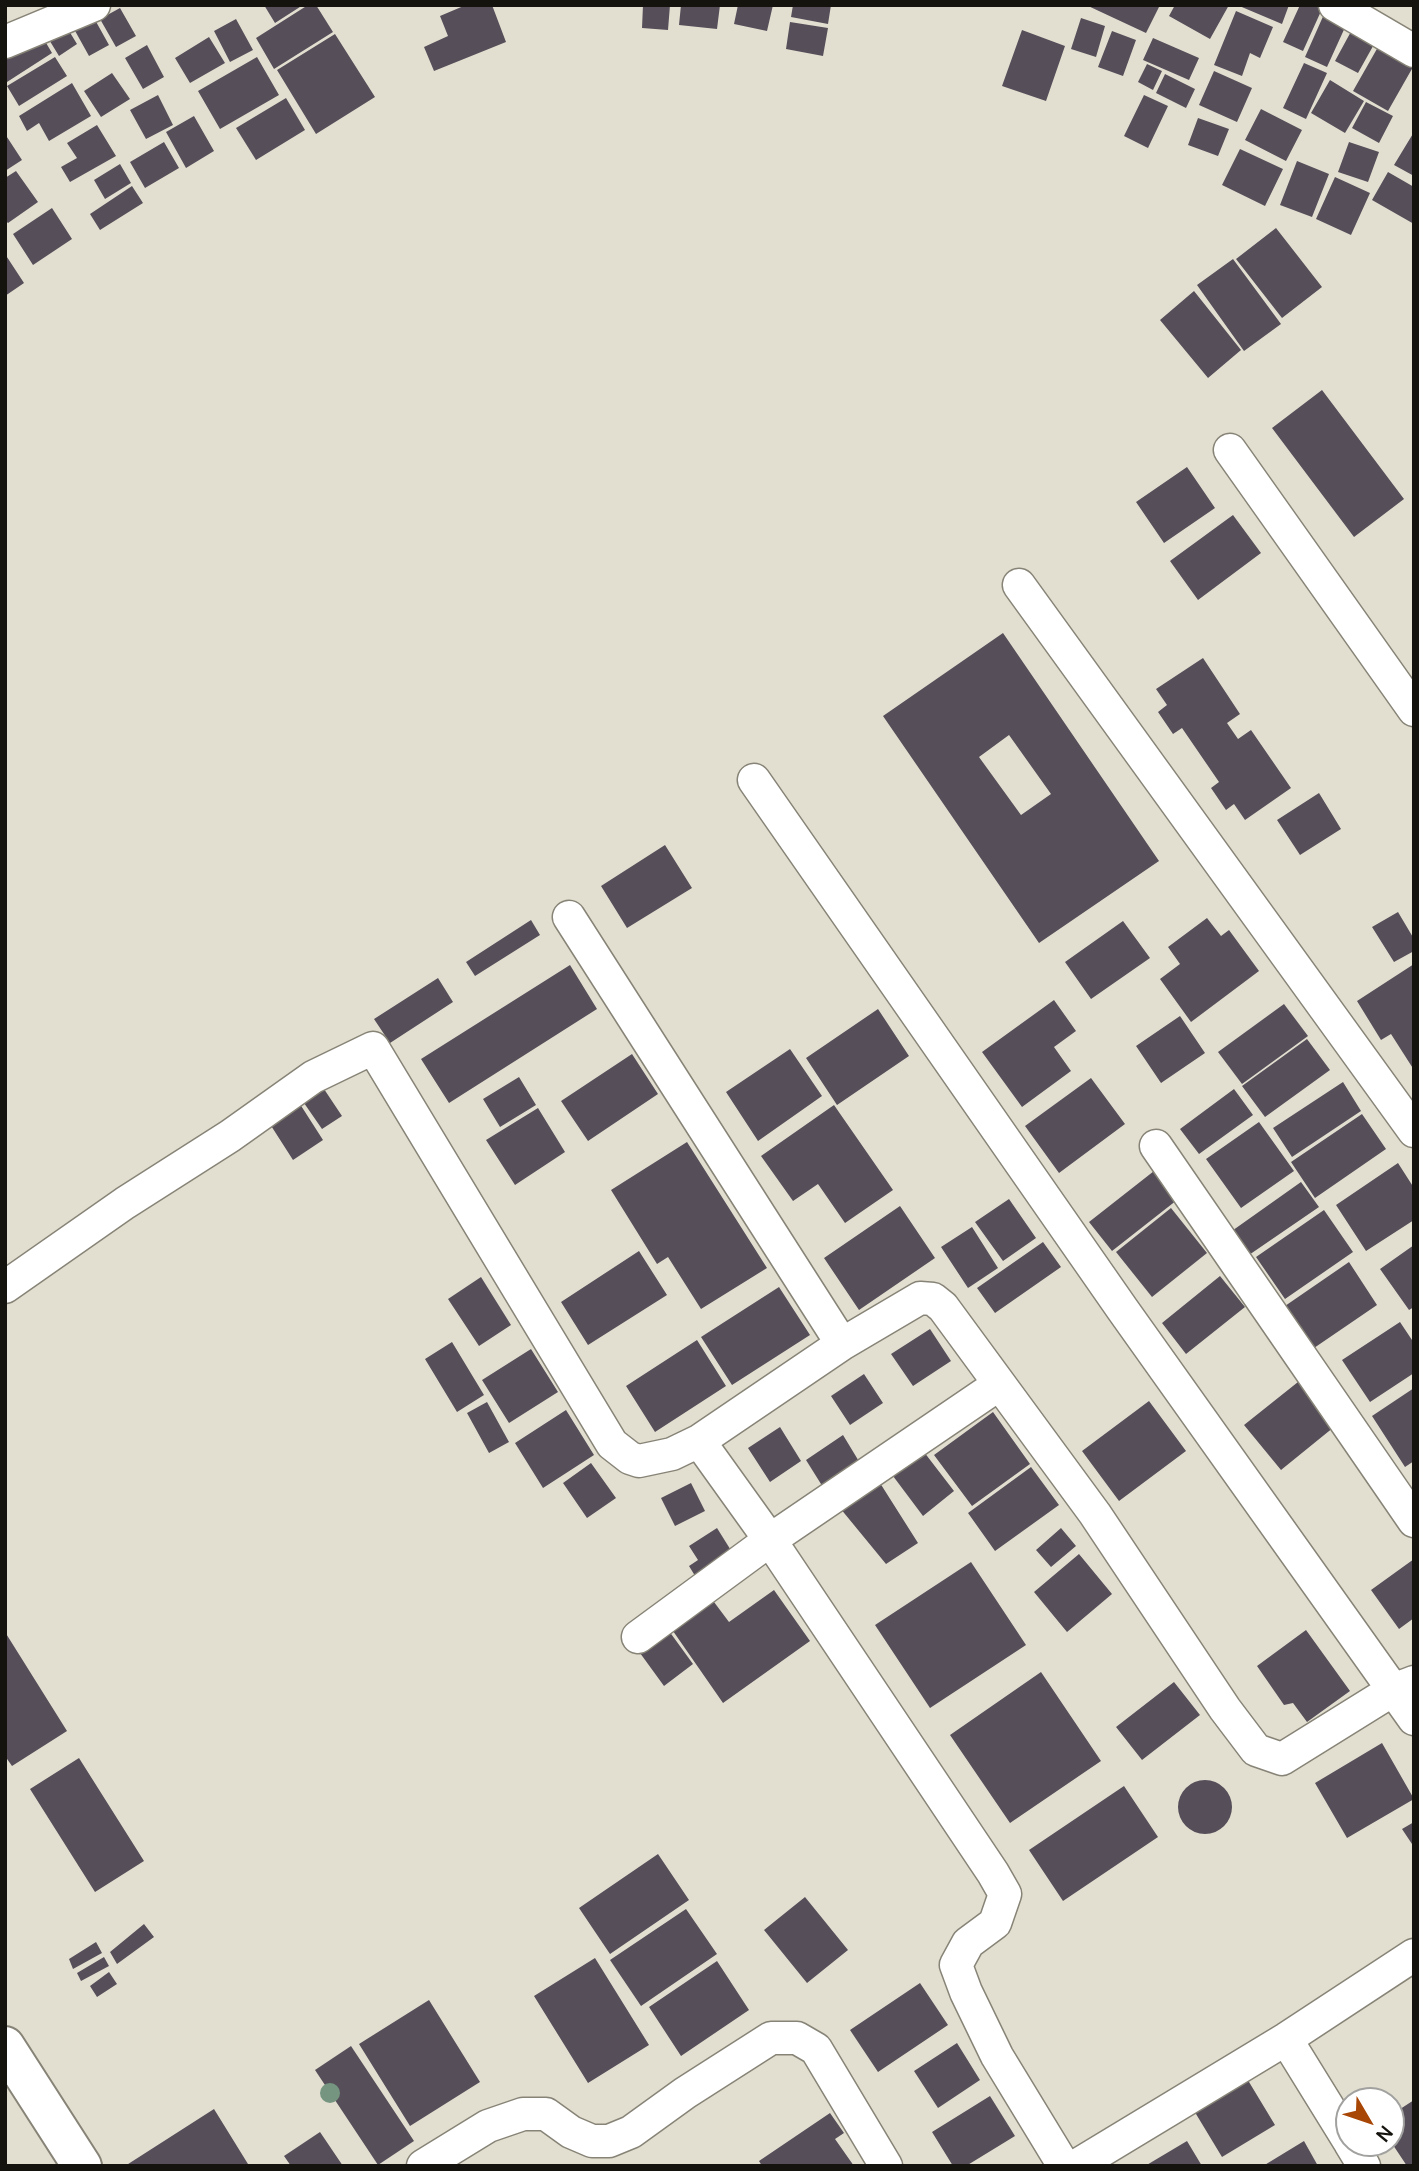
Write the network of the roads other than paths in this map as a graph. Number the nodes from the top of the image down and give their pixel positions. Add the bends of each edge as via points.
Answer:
1 (94, 5) edge
2 (1335, 5) edge
3 (5, 42) edge
4 (1414, 51) edge
5 (1230, 450) dead end
6 (1019, 585) dead end
7 (1414, 710) edge
8 (754, 780) dead end
9 (569, 918) dead end
10 (1409, 1111) edge
11 (1156, 1146) dead end
12 (5, 1287) edge
13 (842, 1344) junction
14 (999, 1385) junction
15 (699, 1441) junction
16 (1414, 1521) edge
17 (770, 1540) junction
18 (638, 1637) dead end
19 (1403, 1686) edge
20 (1414, 1719) edge
21 (1414, 1955) edge
22 (1286, 2039) junction
23 (5, 2046) edge
24 (1335, 2118) edge
25 (82, 2166) edge
26 (423, 2166) edge
27 (886, 2166) edge
28 (1064, 2166) edge
29 (1076, 2166) edge

1 - 3 street
2 - 4 street
5 - 7 street
6 - 10 street
8 - 19 street via 1107,1287
9 - 13 street
11 - 16 street
12 - 15 street via 313,1077 373,1048 612,1444 639,1461 672,1454
13 - 14 street via 920,1298 933,1299
13 - 15 street
14 - 17 street
14 - 19 street via 1095,1514 1256,1751 1282,1759
15 - 17 street
17 - 18 street
17 - 28 street via 1005,1894 995,1923 968,1943 956,1965 997,2056
19 - 20 street
21 - 22 street
22 - 24 street
22 - 29 street
23 - 25 street
26 - 27 street via 488,2126 523,2114 546,2114 570,2132 592,2141 609,2141 631,2132 771,2039 797,2038 816,2049

